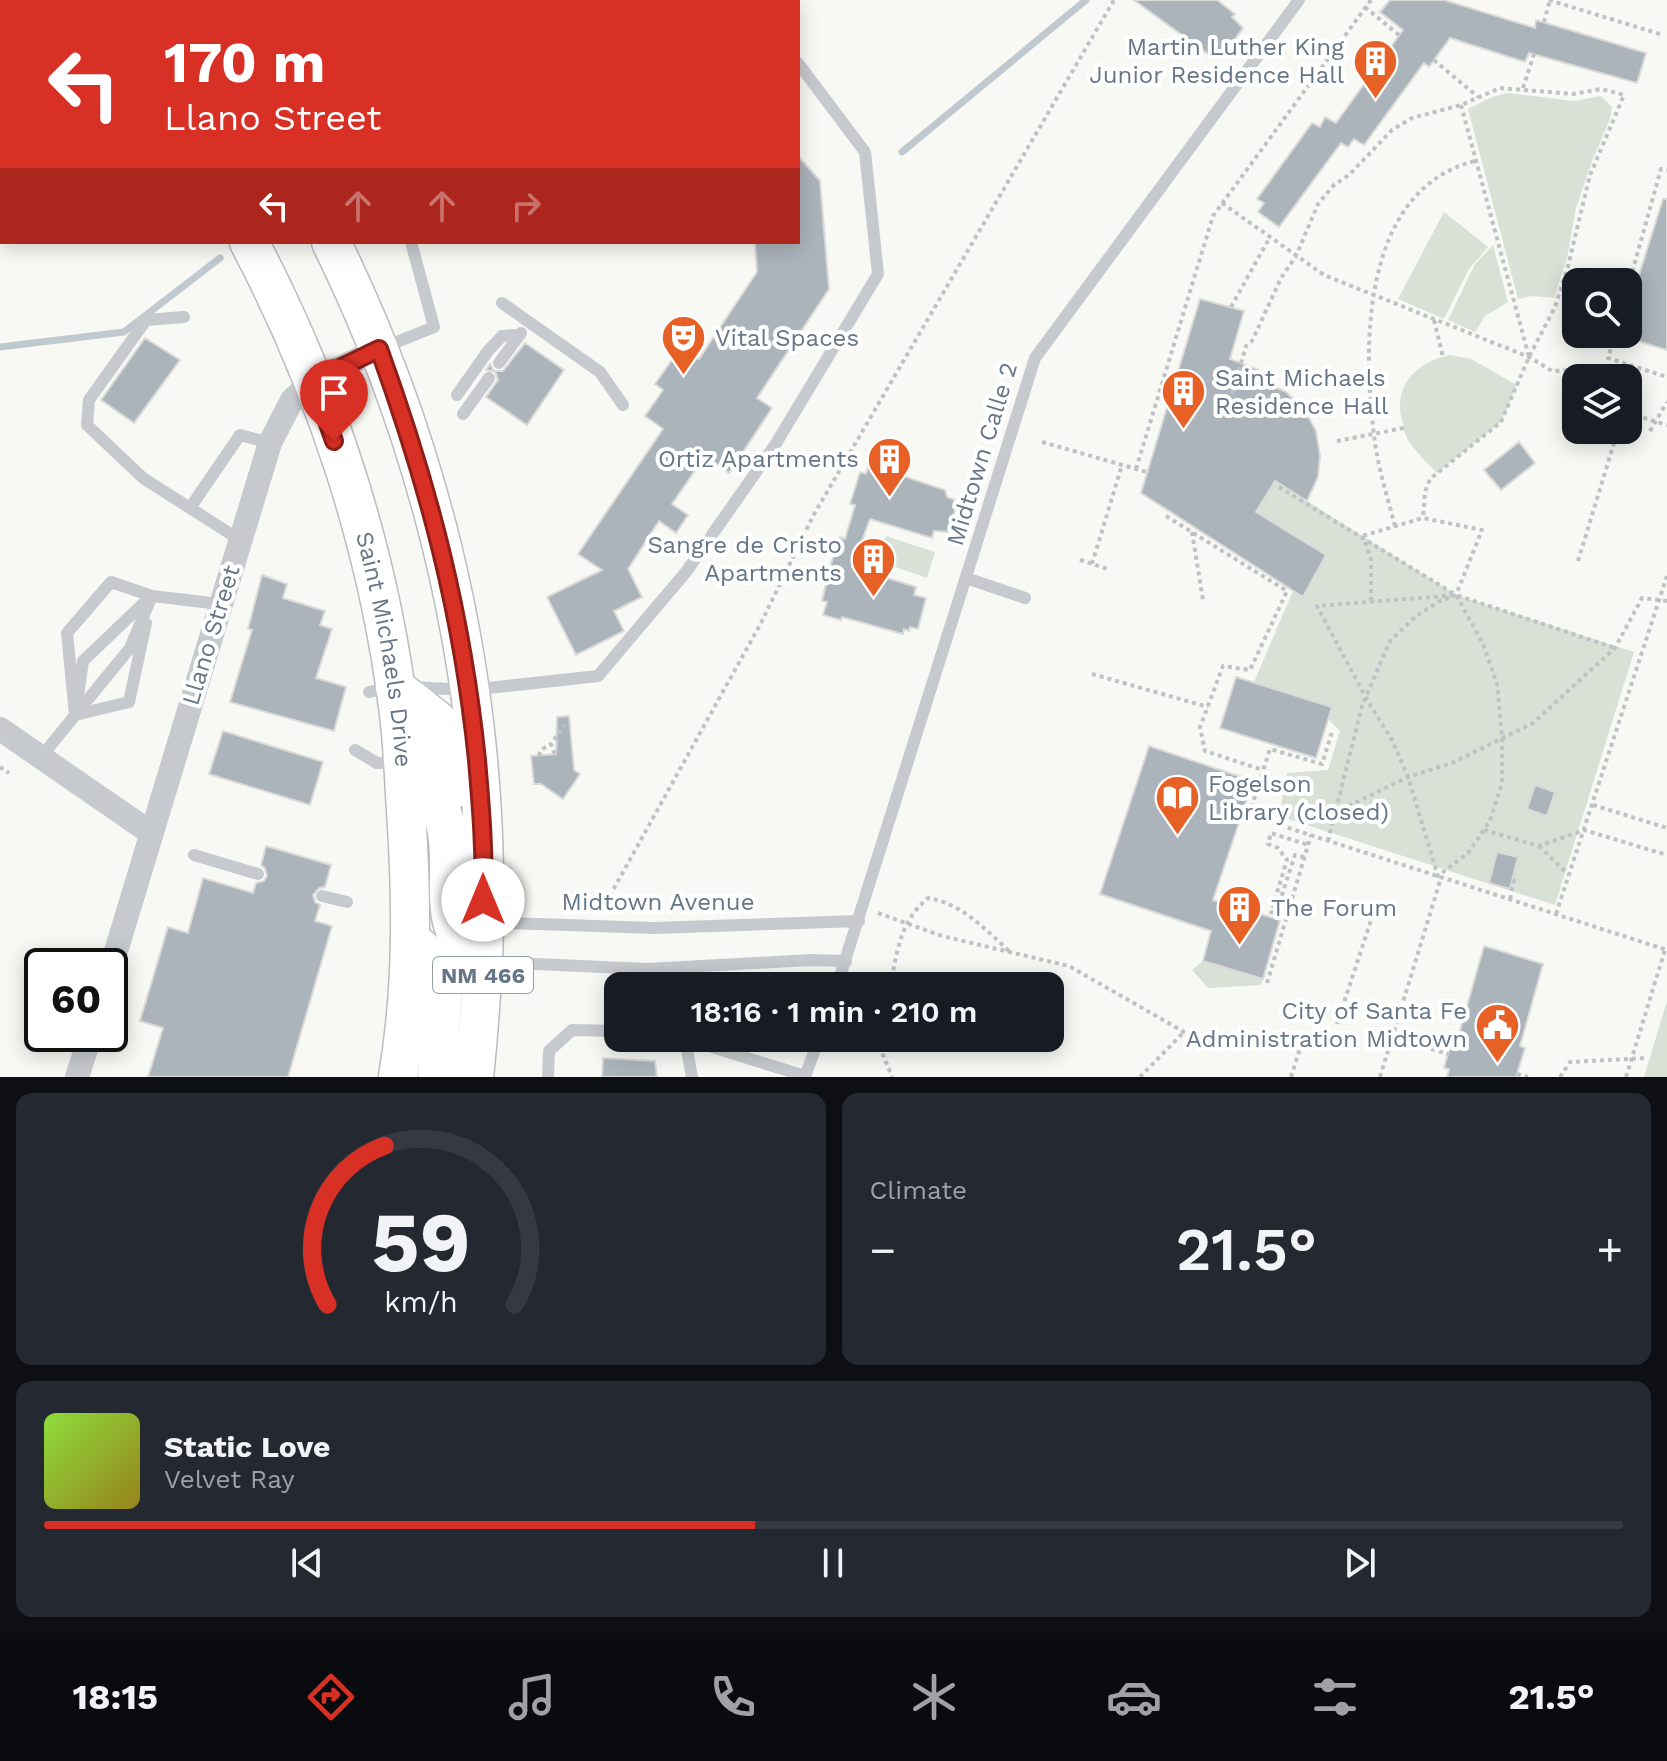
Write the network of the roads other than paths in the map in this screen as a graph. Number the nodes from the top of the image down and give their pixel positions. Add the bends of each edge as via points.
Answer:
1 (1299, 0) edge
2 (800, 66) edge
3 (250, 244) edge
4 (332, 244) edge
5 (412, 244) edge
6 (502, 303) dead end
7 (184, 317) dead end
8 (535, 327) junction
9 (518, 335) junction
10 (379, 349) junction
11 (499, 363) dead end
12 (489, 378) dead end
13 (313, 381) junction
14 (457, 395) dead end
15 (623, 405) dead end
16 (463, 414) dead end
17 (270, 443) junction
18 (190, 508) junction
19 (240, 540) junction
20 (966, 578) junction
21 (152, 596) junction
22 (1025, 598) dead end
23 (220, 604) junction
24 (470, 690) junction
25 (388, 698) junction
26 (75, 715) junction
27 (0, 729) edge
28 (355, 750) dead end
29 (41, 757) junction
30 (403, 762) junction
31 (151, 833) junction
32 (194, 855) dead end
33 (484, 873) junction
34 (258, 874) dead end
35 (322, 896) dead end
36 (347, 902) dead end
37 (859, 921) junction
38 (117, 948) edge
39 (446, 948) junction
40 (846, 961) junction
41 (617, 968) junction
42 (672, 968) junction
43 (621, 972) edge
44 (668, 972) edge
45 (842, 972) edge
46 (604, 1031) edge
47 (85, 1052) edge
48 (687, 1052) edge
49 (727, 1052) edge
50 (814, 1052) edge
51 (400, 1071) edge
52 (77, 1077) edge
53 (437, 1077) edge
54 (474, 1077) edge
55 (548, 1077) edge
56 (692, 1077) edge
57 (805, 1077) edge

1 - 20 lane, Midtown Calle 2 via 1035,358
2 - 24 lane via 865,152 878,274 775,445 686,572 598,676
3 - 13 main road, Saint Michaels Drive / NM 466
4 - 10 main road, Saint Michaels Drive / NM 466
5 - 10 lane via 434,327
6 - 8 lane
7 - 18 lane via 146,320 89,400 87,425 143,478
8 - 9 lane
8 - 15 lane via 600,372
9 - 11 lane
9 - 14 lane via 502,336
10 - 13 street, Llano Street
10 - 24 main road, Saint Michaels Drive / NM 466 via 433,512
12 - 16 lane
13 - 17 street, Llano Street via 292,400
13 - 25 main road, Saint Michaels Drive / NM 466 via 359,517 378,593
17 - 18 lane via 240,435
17 - 19 street, Llano Street
18 - 19 lane
19 - 23 street, Llano Street
20 - 22 lane
20 - 37 lane, Midtown Calle 2
21 - 23 lane
21 - 26 lane via 130,648
21 - 26 lane via 83,661
21 - 26 lane via 129,702
21 - 26 lane via 111,582 67,633
23 - 31 street, Llano Street
24 - 25 lane
24 - 33 main road, Saint Michaels Drive / NM 466
25 - 30 main road, Saint Michaels Drive / NM 466
25 - 33 main road via 437,720 441,762
25 - 39 main road via 447,830
26 - 29 lane
27 - 29 street
28 - 30 lane via 377,763
29 - 31 street
30 - 39 main road, Saint Michaels Drive / NM 466 via 411,876
31 - 38 street, Llano Street
32 - 34 lane
33 - 39 main road, Saint Michaels Drive / NM 466
35 - 36 lane
37 - 39 lane, Midtown Avenue via 654,928 505,923
37 - 40 lane, Midtown Calle 2
39 - 41 lane
39 - 51 main road, Saint Michaels Drive / NM 466
39 - 53 main road
39 - 54 main road, Saint Michaels Drive / NM 466
40 - 42 lane
40 - 45 lane, Midtown Calle 2
41 - 42 lane
41 - 43 lane
42 - 44 lane
46 - 55 lane via 572,1030 549,1051
47 - 52 street
48 - 56 lane
49 - 57 lane
50 - 57 lane

